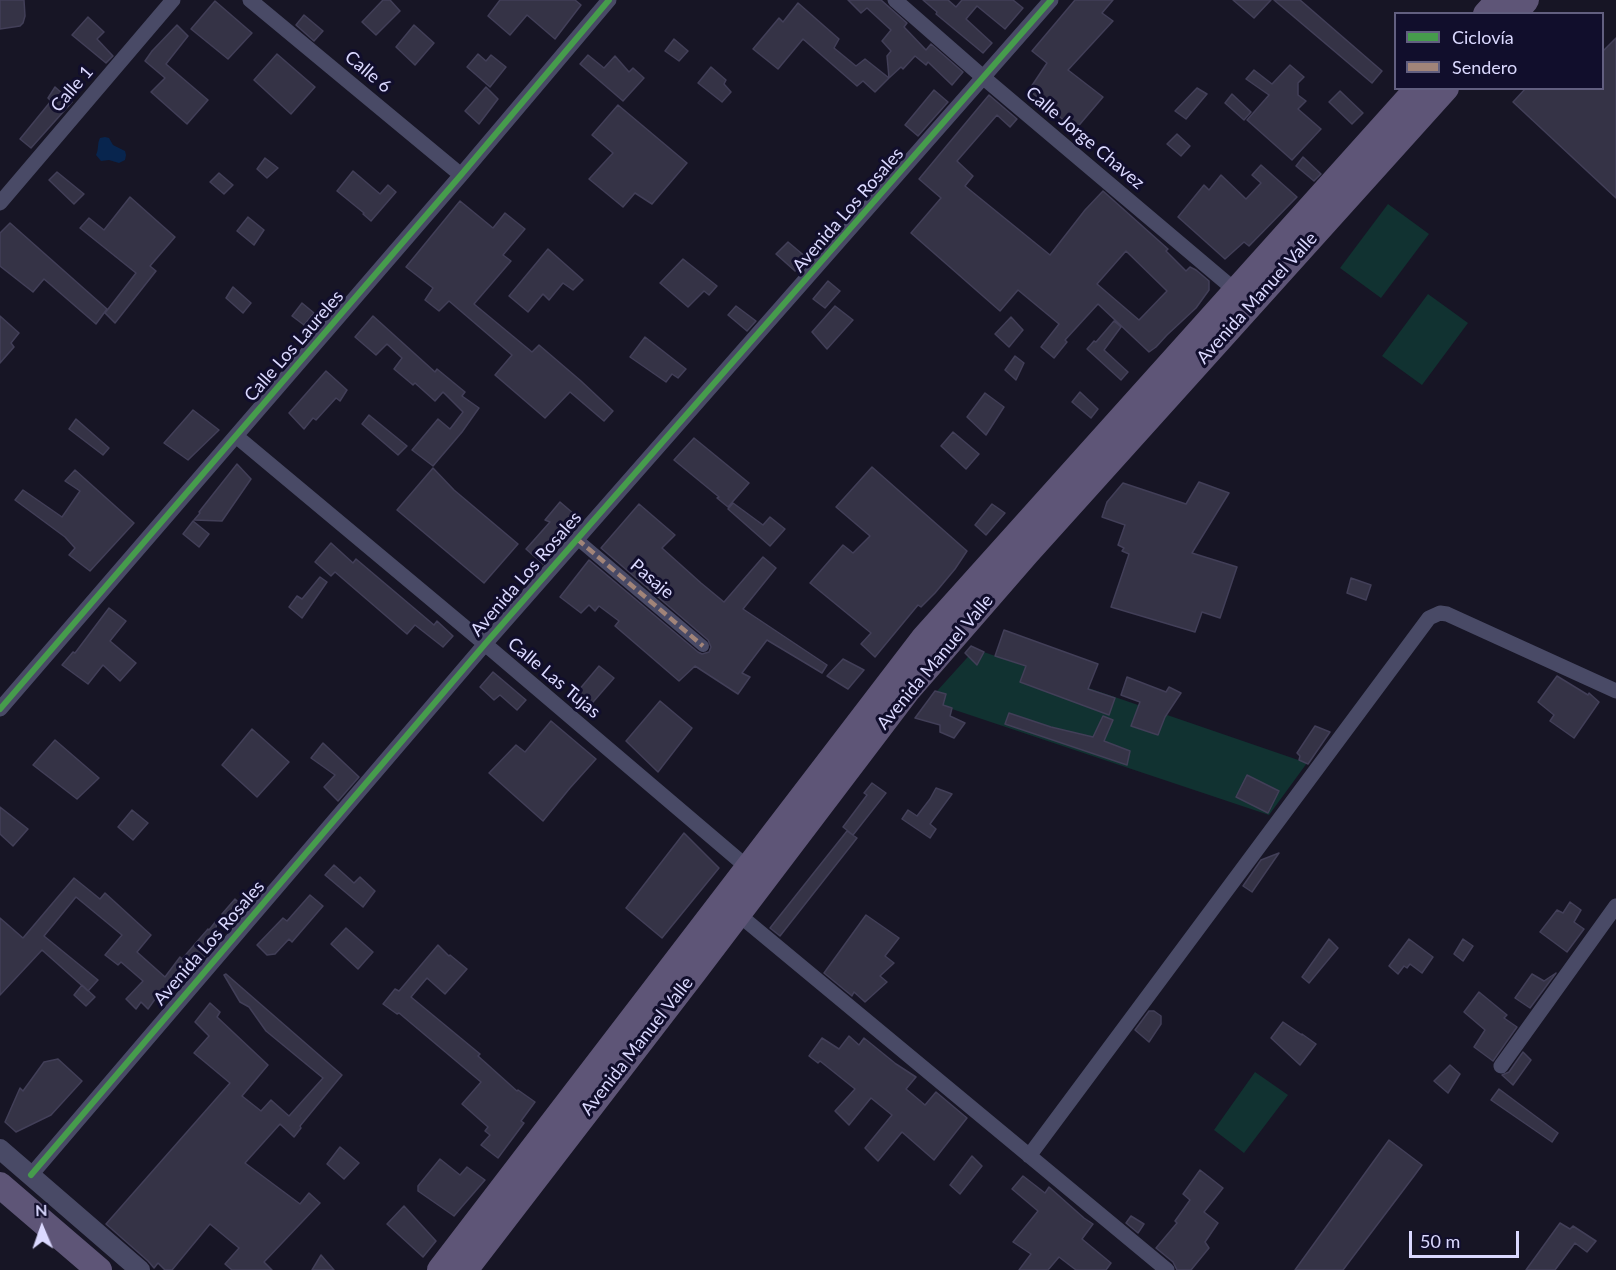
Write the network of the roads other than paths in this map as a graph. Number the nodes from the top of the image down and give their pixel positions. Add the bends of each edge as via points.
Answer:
1 (173, 0) edge
2 (250, 0) edge
3 (609, 0) edge
4 (895, 0) edge
5 (1051, 0) edge
6 (1498, 0) edge
7 (1526, 0) edge
8 (1488, 12) edge
9 (1516, 12) edge
10 (984, 78) junction
11 (1416, 90) edge
12 (1444, 90) edge
13 (461, 175) junction
14 (0, 203) edge
15 (1243, 297) junction
16 (236, 436) junction
17 (577, 539) junction
18 (485, 644) junction
19 (703, 646) dead end
20 (1616, 691) edge
21 (2, 704) edge
22 (756, 874) junction
23 (1616, 906) edge
24 (738, 914) junction
25 (1501, 1066) dead end
26 (0, 1149) edge
27 (1029, 1156) junction
28 (31, 1175) junction
29 (0, 1185) edge
30 (0, 1207) edge
31 (72, 1270) edge
32 (99, 1270) edge
33 (140, 1270) edge
34 (440, 1270) edge
35 (465, 1270) edge
36 (1167, 1270) edge

1 - 14 street, Calle 1
2 - 13 street, Calle 6
3 - 13 street, Calle Los Laureles
4 - 10 street, Calle Jorge Chavez
5 - 10 street, Avenida Los Rosales
6 - 8 main road
7 - 9 main road
10 - 15 street, Calle Jorge Chavez
10 - 17 street, Avenida Los Rosales
11 - 15 main road, Avenida Manuel Valle
12 - 15 main road, Avenida Manuel Valle
13 - 16 street, Calle Los Laureles
15 - 22 main road, Avenida Manuel Valle via 924,638
16 - 18 street, Calle Las Tujas
16 - 21 street, Calle Los Laureles
17 - 18 street, Avenida Los Rosales
17 - 19 street, Pasaje
18 - 22 street, Calle Las Tujas
18 - 28 street, Avenida Los Rosales
20 - 27 street via 1454,616 1440,613 1430,618
22 - 24 main road, Avenida Manuel Valle
22 - 34 main road, Avenida Manuel Valle
23 - 25 street
24 - 27 street
24 - 35 main road, Avenida Manuel Valle
26 - 28 street
27 - 36 street
28 - 33 street
29 - 32 main road
30 - 31 main road

